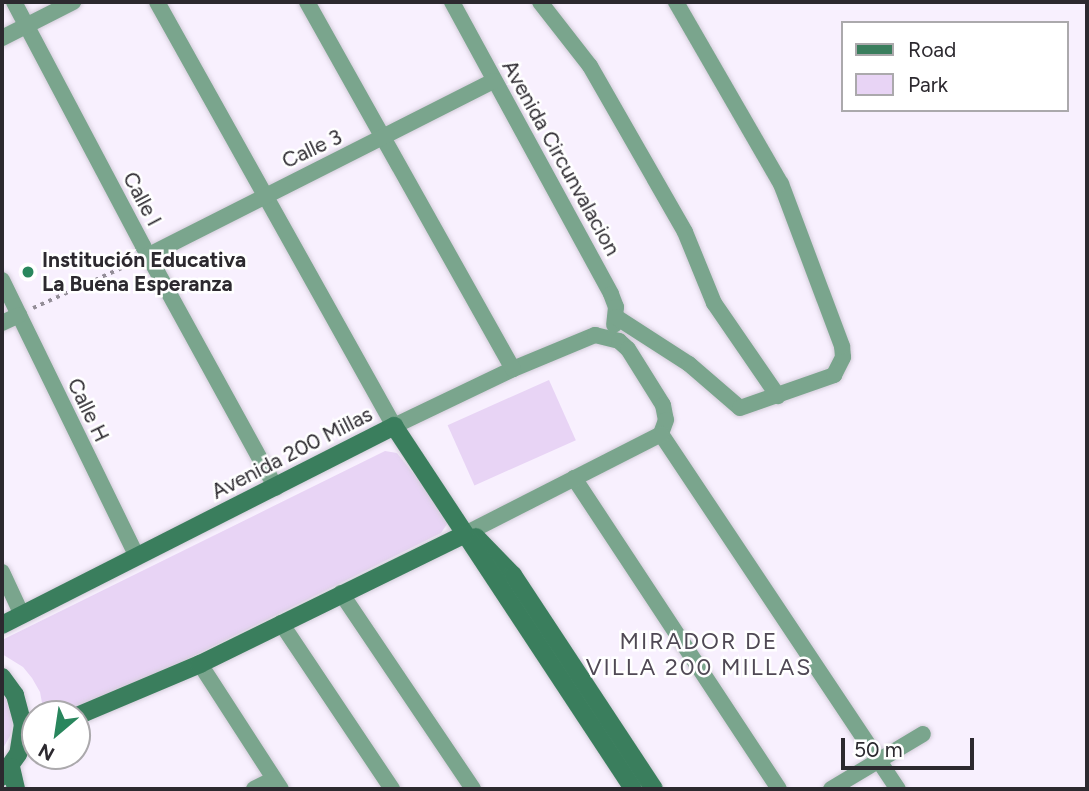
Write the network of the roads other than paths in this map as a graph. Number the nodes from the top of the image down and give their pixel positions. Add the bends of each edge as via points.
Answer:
1 (14, 2) edge
2 (73, 2) edge
3 (157, 2) edge
4 (307, 2) edge
5 (452, 2) edge
6 (540, 2) edge
7 (676, 2) edge
8 (25, 26) junction
9 (2, 38) edge
10 (494, 81) junction
11 (384, 139) junction
12 (264, 196) junction
13 (149, 256) junction
14 (2, 280) edge
15 (19, 315) junction
16 (616, 317) junction
17 (2, 323) edge
18 (608, 336) junction
19 (513, 369) junction
20 (778, 396) junction
21 (394, 426) junction
22 (661, 434) junction
23 (574, 478) junction
24 (276, 488) junction
25 (463, 534) junction
26 (136, 558) junction
27 (2, 572) edge
28 (341, 593) junction
29 (22, 615) junction
30 (281, 623) junction
31 (2, 625) edge
32 (200, 664) junction
33 (2, 677) edge
34 (21, 709) edge
35 (91, 710) edge
36 (923, 734) dead end
37 (21, 749) edge
38 (879, 761) junction
39 (6, 772) edge
40 (277, 784) edge
41 (16, 789) edge
42 (254, 789) edge
43 (392, 789) edge
44 (473, 789) edge
45 (633, 789) edge
46 (654, 789) edge
47 (779, 789) edge
48 (831, 789) edge
49 (898, 789) edge

1 - 8 street, Calle I
2 - 8 street
3 - 12 street
4 - 11 street
5 - 10 street, Avenida Circunvalacion
6 - 20 street via 590,66 685,232 714,303
7 - 20 street via 781,184 842,346 841,368 834,375
8 - 9 street
8 - 13 street, Calle I
10 - 11 street, Calle 3
10 - 16 street, Avenida Circunvalacion via 611,294
11 - 12 street, Calle 3
11 - 19 street
12 - 13 street, Calle 3
12 - 21 street
13 - 24 street, Calle I
14 - 15 street, Calle H
15 - 17 street
15 - 26 street, Calle H
16 - 18 street
16 - 20 street via 690,364 740,408
18 - 19 street, Avenida 200 Millas via 595,335
18 - 22 street via 628,349 663,405 666,420
19 - 21 street, Avenida 200 Millas
21 - 24 street, Avenida 200 Millas
21 - 25 street
22 - 23 street
22 - 38 street
23 - 25 street
23 - 47 street
24 - 26 street, Avenida 200 Millas
25 - 28 street
25 - 45 street
25 - 46 street via 487,545 513,575
26 - 29 street, Avenida 200 Millas
27 - 29 street
28 - 30 street
28 - 44 street
29 - 31 street, Avenida 200 Millas
30 - 32 street
30 - 43 street
32 - 35 street
32 - 40 street
33 - 34 street
36 - 38 street
37 - 39 street
38 - 48 street
38 - 49 street
39 - 41 street
40 - 42 street

